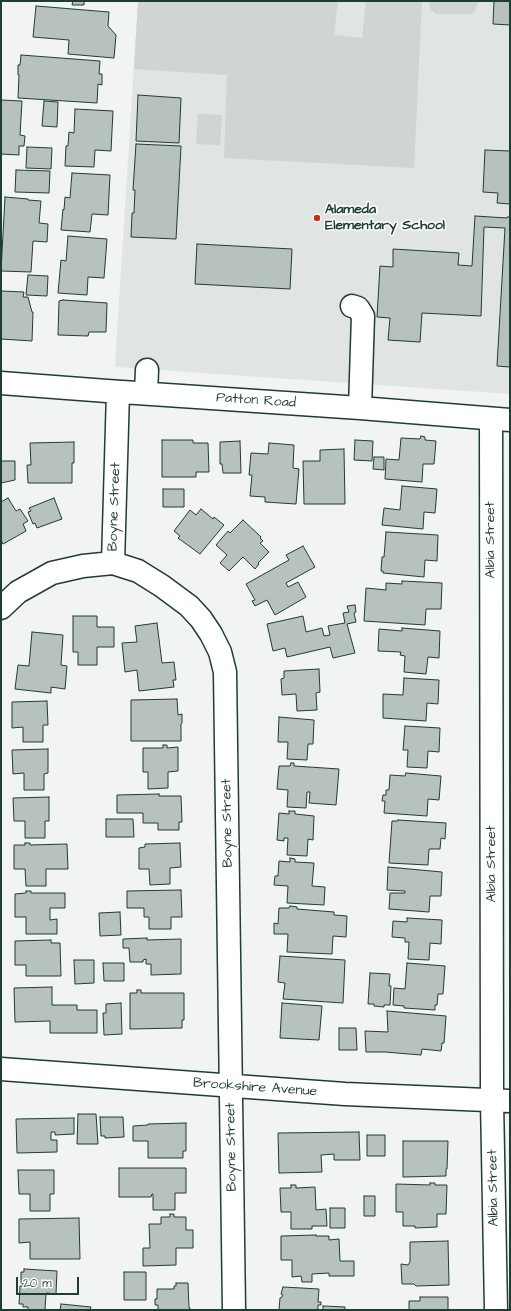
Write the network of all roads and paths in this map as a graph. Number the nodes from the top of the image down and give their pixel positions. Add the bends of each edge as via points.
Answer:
1 (352, 306) dead end
2 (147, 370) dead end
3 (1, 383) edge
4 (118, 392) junction
5 (146, 394) junction
6 (360, 408) junction
7 (500, 419) edge
8 (113, 564) junction
9 (1, 608) edge
10 (1, 1069) edge
11 (232, 1086) junction
12 (501, 1101) edge
13 (234, 1310) edge
14 (496, 1310) edge

1 - 6 street via 358,308 363,316
2 - 5 street
3 - 4 street, Patton Road
4 - 5 street, Patton Road
4 - 8 street, Boyne Street
5 - 6 street, Patton Road
6 - 7 street, Patton Road
7 - 12 street, Albia Street
8 - 9 street via 83,566 52,573 18,592
8 - 11 street, Boyne Street via 138,571 189,606 211,634 226,672
10 - 11 street, Brookshire Avenue
11 - 12 street, Brookshire Avenue
11 - 13 street, Boyne Street
12 - 14 street, Albia Street

